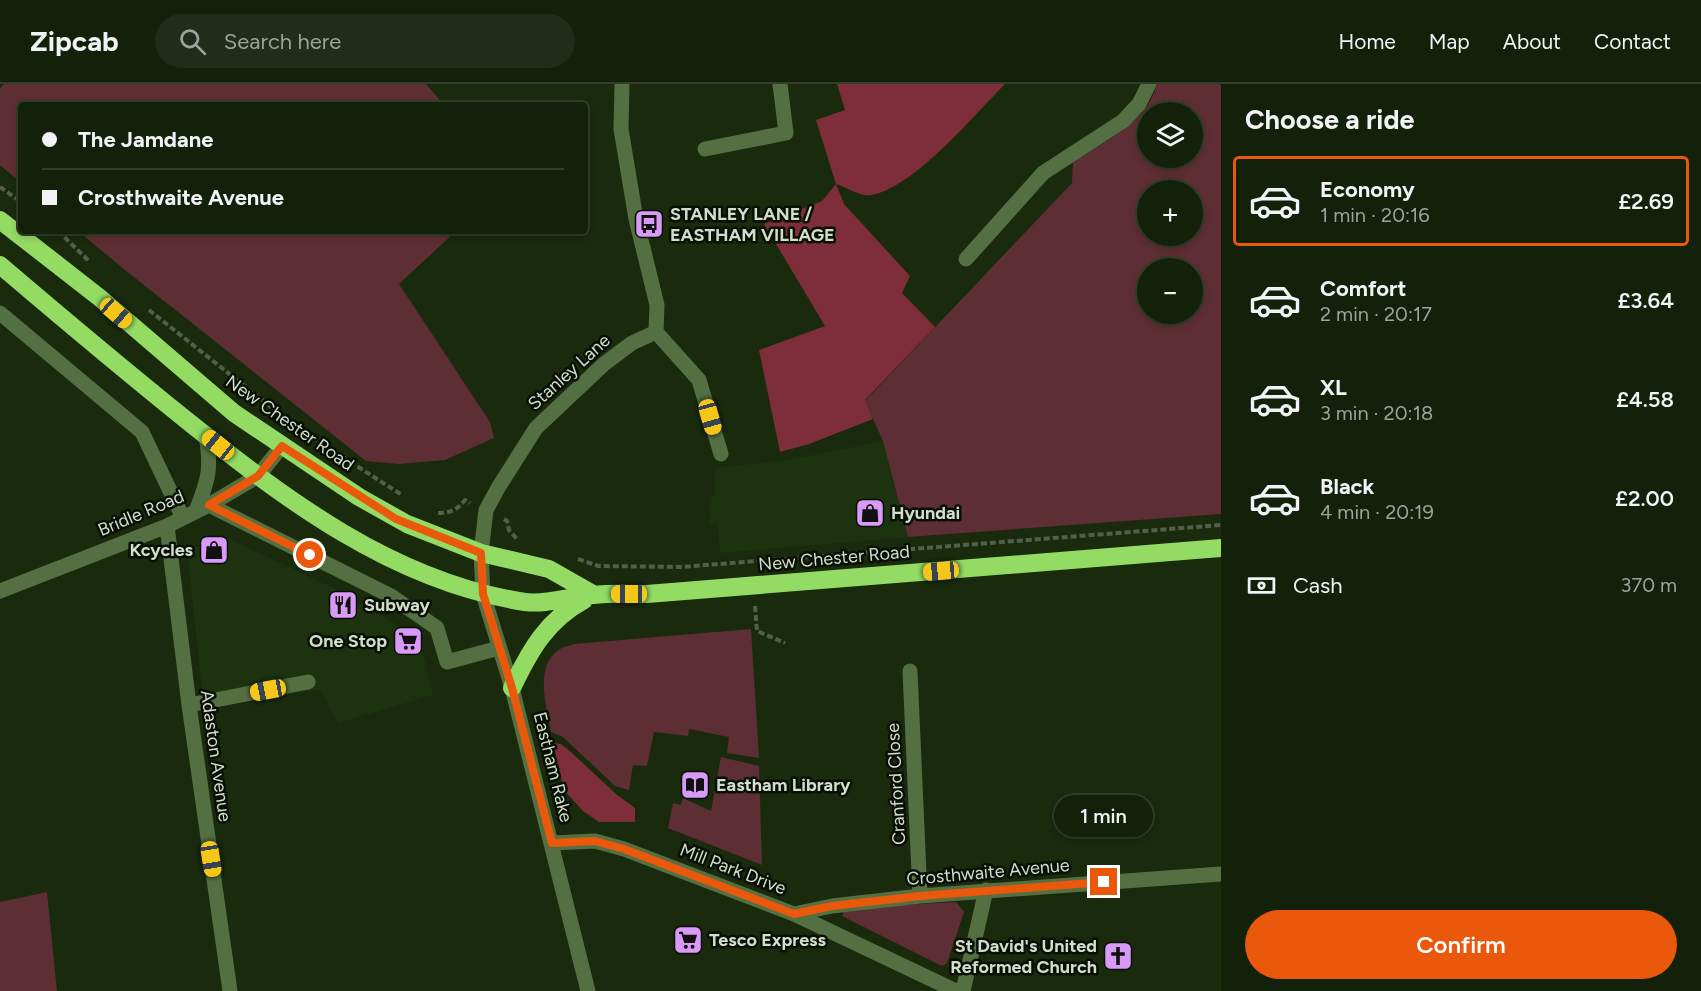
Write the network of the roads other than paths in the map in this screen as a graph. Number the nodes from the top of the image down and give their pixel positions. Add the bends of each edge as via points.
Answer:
1 (622, 84) edge
2 (780, 84) edge
3 (1149, 84) edge
4 (705, 149) dead end
5 (0, 220) edge
6 (966, 259) dead end
7 (0, 265) edge
8 (0, 313) edge
9 (656, 332) junction
10 (206, 436) junction
11 (282, 446) junction
12 (721, 454) dead end
13 (258, 476) junction
14 (196, 511) junction
15 (167, 526) junction
16 (1221, 548) edge
17 (481, 553) junction
18 (0, 591) edge
19 (483, 594) junction
20 (593, 594) junction
21 (499, 648) junction
22 (910, 671) dead end
23 (308, 682) dead end
24 (512, 688) junction
25 (189, 705) junction
26 (552, 843) junction
27 (1221, 874) edge
28 (986, 890) junction
29 (920, 896) junction
30 (794, 914) junction
31 (231, 991) edge
32 (588, 991) edge
33 (957, 991) edge
34 (963, 991) edge

1 - 9 street via 621,129 636,219 657,305
2 - 4 street via 786,133
3 - 6 street via 1139,104 1123,121 1043,173
5 - 11 highway, New Chester Road via 100,298 234,413
7 - 10 highway, New Chester Road
8 - 14 street via 142,432
9 - 12 street via 699,380
9 - 17 street, Stanley Lane via 632,343 604,364 536,428 486,510
10 - 13 highway, New Chester Road
10 - 14 street via 210,459 206,486
11 - 13 street, Bridle Road
11 - 17 highway, New Chester Road via 396,519
13 - 14 street, Bridle Road
13 - 19 highway, New Chester Road via 353,540 406,566
14 - 15 street, Bridle Road
14 - 21 street via 391,596 437,628 447,662
15 - 18 street, Bridle Road
15 - 25 street, Adaston Avenue
16 - 20 highway, New Chester Road via 647,594
17 - 19 street, Eastham Rake
17 - 20 highway, New Chester Road via 549,569
19 - 20 highway, New Chester Road via 538,602
19 - 21 street, Eastham Rake
20 - 24 highway via 566,609 540,637
21 - 24 street, Eastham Rake
22 - 29 street, Cranford Close
23 - 25 street
24 - 26 street, Eastham Rake
25 - 31 street, Adaston Avenue
26 - 30 street, Mill Park Drive via 595,841 624,849
26 - 32 street, Eastham Rake
27 - 28 street, Crosthwaite Avenue
28 - 29 street, Crosthwaite Avenue
28 - 34 street
29 - 30 street, Crosthwaite Avenue
30 - 33 street, Mill Park Drive

